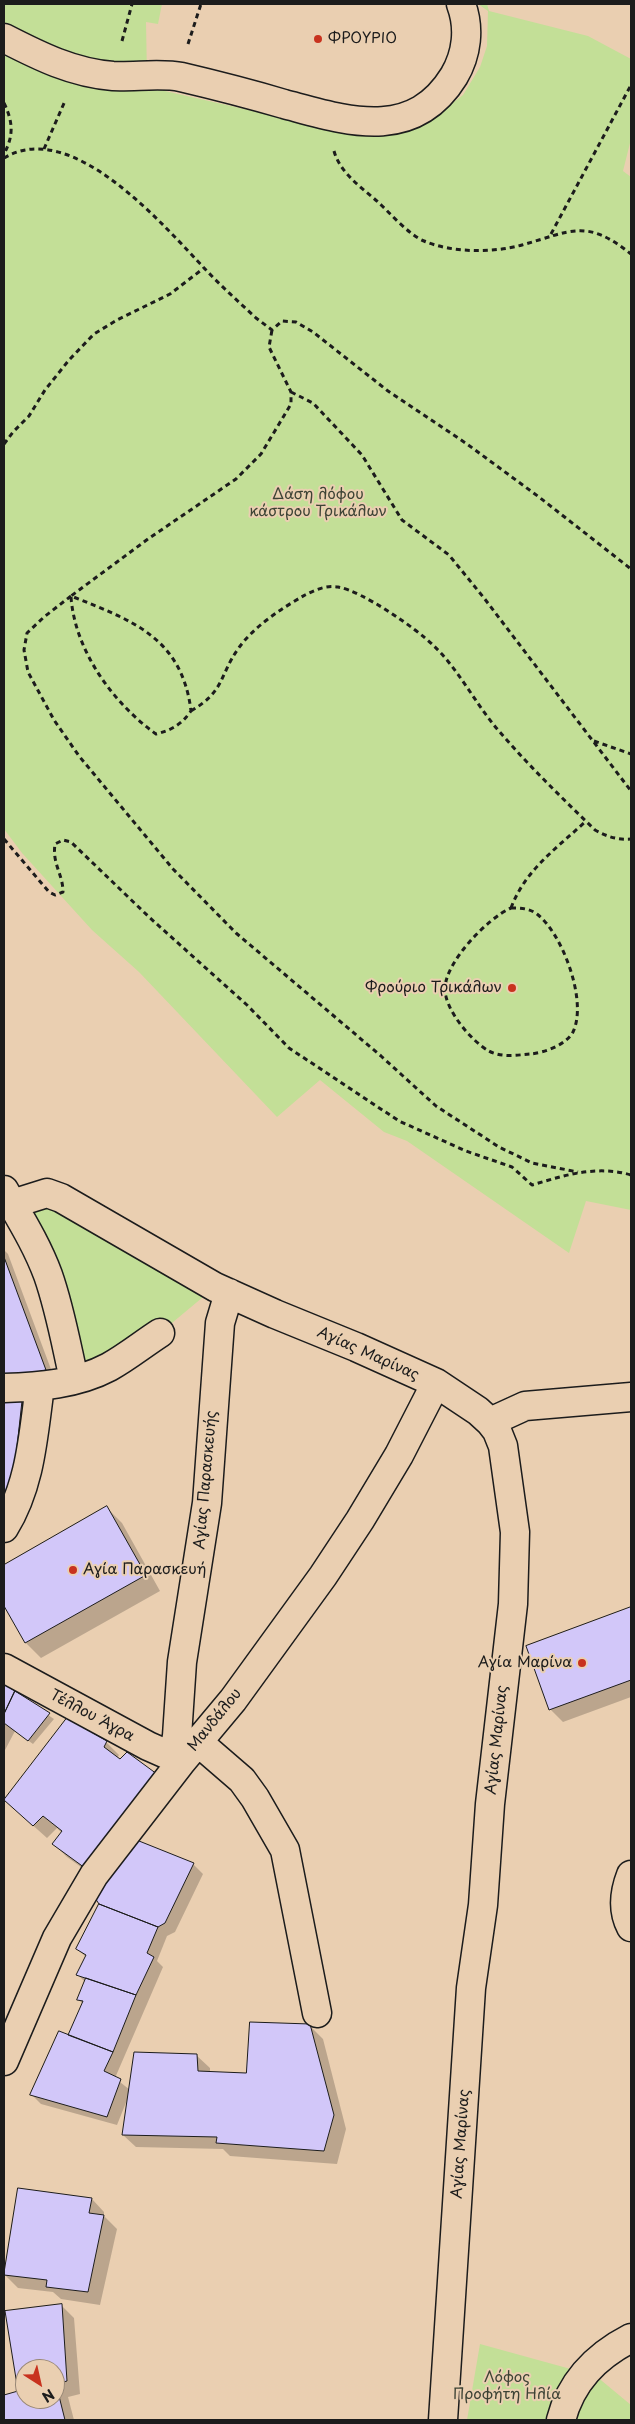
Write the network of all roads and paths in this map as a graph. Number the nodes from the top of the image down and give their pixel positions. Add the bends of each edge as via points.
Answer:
1 (132, 4) edge
2 (201, 4) edge
3 (460, 4) edge
4 (130, 10) dead end
5 (4, 38) edge
6 (76, 70) junction
7 (178, 77) junction
8 (631, 86) edge
9 (4, 102) edge
10 (337, 118) junction
11 (44, 149) junction
12 (4, 154) edge
13 (4, 158) edge
14 (551, 234) junction
15 (631, 254) edge
16 (204, 268) junction
17 (272, 330) junction
18 (291, 392) junction
19 (4, 444) edge
20 (631, 569) edge
21 (71, 596) junction
22 (191, 711) junction
23 (593, 741) junction
24 (631, 754) edge
25 (631, 791) edge
26 (586, 821) junction
27 (4, 839) edge
28 (631, 839) edge
29 (511, 908) junction
30 (578, 1172) junction
31 (631, 1174) edge
32 (8, 1197) edge
33 (229, 1293) junction
34 (160, 1333) dead end
35 (74, 1380) junction
36 (436, 1384) junction
37 (40, 1386) junction
38 (4, 1388) edge
39 (631, 1397) edge
40 (490, 1422) junction
41 (4, 1528) edge
42 (4, 1668) edge
43 (184, 1753) junction
44 (631, 1875) edge
45 (631, 1928) edge
46 (317, 2013) dead end
47 (4, 2061) edge
48 (631, 2338) edge
49 (443, 2420) edge
50 (562, 2420) edge

1 - 4 path
2 - 7 path
3 - 10 street via 465,20 465,50 451,80 433,100 405,117 381,122
5 - 6 street
6 - 7 street via 115,76
6 - 11 path
7 - 10 street
8 - 14 path
9 - 12 path via 11,119 12,134
10 - 14 path via 333,148 346,174 422,241 466,250 521,245
11 - 13 path via 16,151
11 - 16 path via 61,151 80,160 115,184 163,223
14 - 15 path via 575,229 596,233 614,240
16 - 17 path
16 - 19 path via 170,294 94,334 69,360 29,416
17 - 18 path via 269,347
17 - 20 path via 282,322 296,322 313,332 381,386 539,497
18 - 21 path via 291,404 284,420 261,454 243,473
18 - 23 path via 313,403 362,455 402,520 449,555
21 - 22 path via 140,626 161,642 185,680
21 - 22 path via 72,614 79,634 99,674 137,721 156,734 184,721
21 - 30 path via 27,633 24,650 28,672 54,720 80,756 173,869 236,933 436,1106 499,1147 532,1163
22 - 26 path via 214,694 236,651 255,630 307,594 325,587 345,589 405,623 433,645 490,721
23 - 24 path
23 - 25 path
26 - 28 path via 608,837
26 - 29 path via 533,869 521,885
27 - 30 path via 55,895 63,892 63,885 53,857 54,844 63,840 71,842 289,1048 400,1120 466,1151 512,1167 532,1185
29 - 29 path via 492,921 468,946 452,966 445,990 463,1028 489,1051 505,1056 535,1054 565,1041 573,1032 577,1014 572,974 546,924 529,909
30 - 31 path
32 - 33 street, Αγίας Μαρίνας via 47,1193 61,1198
32 - 35 street via 47,1275
33 - 36 street, Αγίας Μαρίνας
33 - 43 street, Αγίας Παρασκευής via 220,1323 207,1504 182,1662 177,1736
34 - 35 street via 108,1367
35 - 37 street
36 - 40 street, Αγίας Μαρίνας
36 - 43 street, Μανδάλου via 360,1520 233,1700
37 - 38 street
37 - 41 street via 28,1471 20,1497
39 - 40 street via 525,1406
40 - 49 street, Αγίας Μαρίνας via 503,1446 515,1532 516,1566 490,1804 483,1905 471,1988
42 - 43 street, Τέλλου Άγρα via 117,1730
43 - 46 street, Τέλλου Άγρα via 242,1780 285,1850
43 - 47 street, Μανδάλου via 76,1904 57,1938
44 - 45 street via 624,1899
48 - 50 street via 600,2357 579,2378 569,2396

